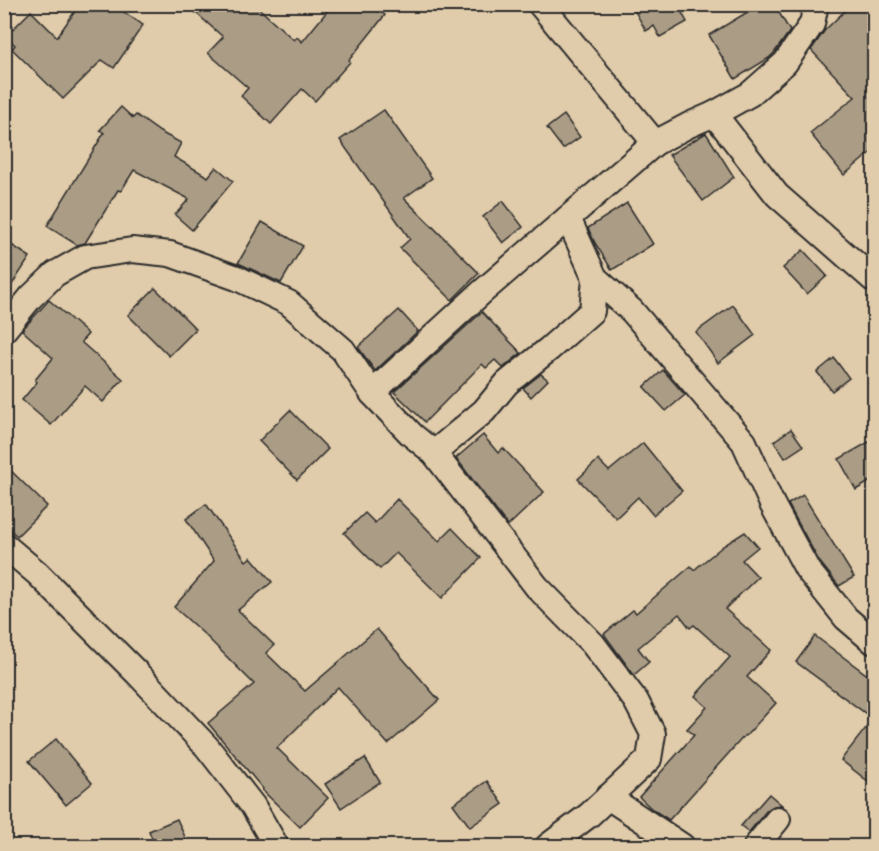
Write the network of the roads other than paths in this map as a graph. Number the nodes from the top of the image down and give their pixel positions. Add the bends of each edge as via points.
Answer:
1 (540, 4) edge
2 (816, 4) edge
3 (714, 114) junction
4 (655, 143) junction
5 (568, 218) junction
6 (595, 278) junction
7 (874, 280) edge
8 (4, 330) edge
9 (372, 393) junction
10 (434, 453) junction
11 (4, 545) edge
12 (874, 642) edge
13 (608, 797) junction
14 (778, 819) dead end
15 (276, 846) edge
16 (548, 846) edge
17 (682, 846) edge
18 (756, 846) edge

1 - 4 street
2 - 3 street via 812,24 785,63 750,94
3 - 4 street
3 - 7 street via 777,195
4 - 5 street
5 - 6 street
5 - 9 street
6 - 10 street via 591,311
6 - 12 street via 632,311 744,441 807,569 846,618
8 - 9 street via 55,274 85,257 132,250 170,254 237,278 289,303 343,350
9 - 10 street
10 - 13 street via 537,587 593,644 645,717 653,734 649,759
11 - 15 street via 37,573 207,747 253,806
13 - 16 street
13 - 17 street
14 - 18 street

